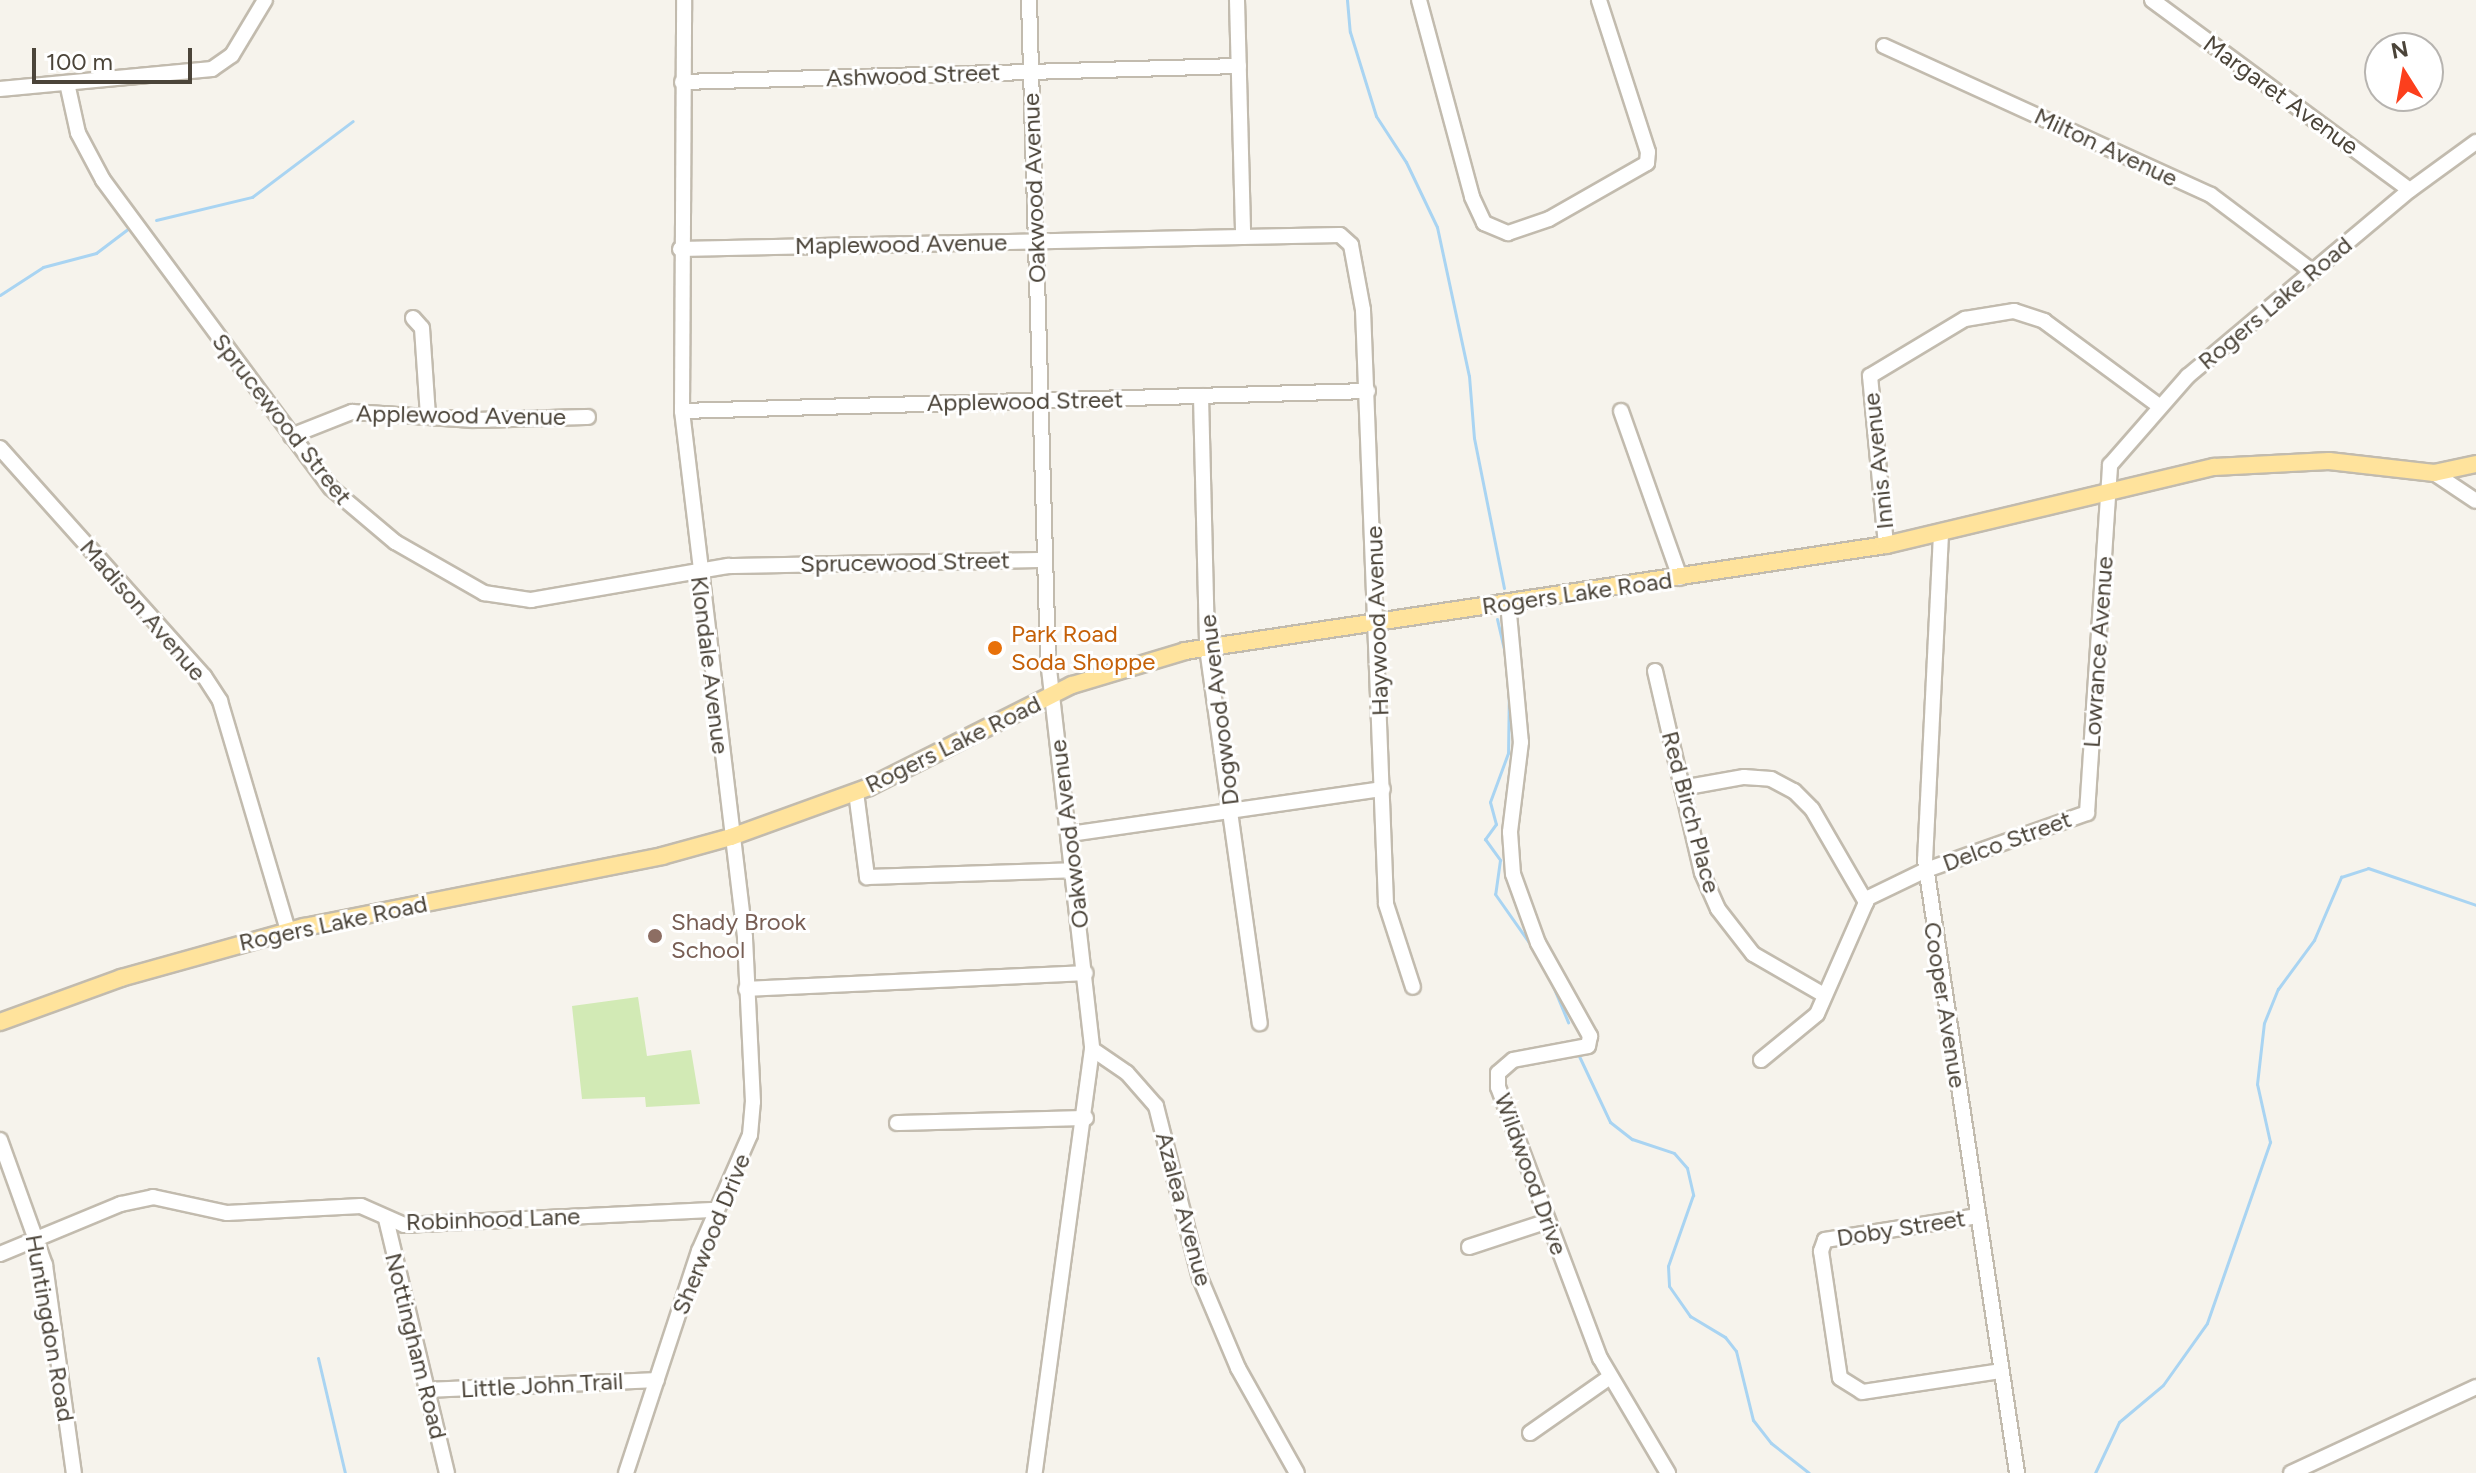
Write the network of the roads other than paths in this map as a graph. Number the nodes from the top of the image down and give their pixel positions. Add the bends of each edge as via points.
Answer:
1 (265, 0) edge
2 (684, 0) edge
3 (1029, 0) edge
4 (1237, 0) edge
5 (1419, 0) edge
6 (1599, 0) edge
7 (2152, 0) edge
8 (1884, 46) dead end
9 (1239, 66) junction
10 (1030, 72) junction
11 (682, 82) junction
12 (67, 83) junction
13 (0, 89) edge
14 (2476, 142) edge
15 (2410, 190) junction
16 (1243, 237) junction
17 (1035, 241) junction
18 (680, 249) junction
19 (1355, 252) joint
20 (2312, 271) junction
21 (413, 318) dead end
22 (1368, 391) junction
23 (1201, 396) junction
24 (1040, 401) junction
25 (2158, 405) junction
26 (682, 411) junction
27 (1621, 411) dead end
28 (428, 416) junction
29 (588, 417) dead end
30 (291, 436) junction
31 (0, 448) edge
32 (2476, 464) edge
33 (2434, 473) junction
34 (2107, 490) junction
35 (2476, 501) edge
36 (1941, 534) junction
37 (1886, 545) junction
38 (1045, 560) junction
39 (698, 569) junction
40 (1680, 578) junction
41 (1508, 603) junction
42 (1377, 623) junction
43 (1207, 648) junction
44 (1655, 671) dead end
45 (1052, 695) junction
46 (1682, 788) junction
47 (1383, 789) junction
48 (856, 792) junction
49 (1230, 811) junction
50 (2087, 813) joint
51 (1070, 834) junction
52 (731, 837) junction
53 (1073, 870) junction
54 (1926, 870) junction
55 (1866, 902) junction
56 (288, 931) junction
57 (1086, 973) junction
58 (1413, 987) dead end
59 (746, 989) junction
60 (1824, 995) junction
61 (0, 1022) edge
62 (1260, 1023) dead end
63 (1092, 1049) junction
64 (1761, 1060) dead end
65 (1086, 1118) junction
66 (897, 1123) dead end
67 (0, 1140) edge
68 (715, 1210) junction
69 (1978, 1216) junction
70 (386, 1219) junction
71 (1548, 1221) junction
72 (37, 1238) junction
73 (1469, 1247) dead end
74 (0, 1254) edge
75 (2001, 1371) junction
76 (1610, 1377) junction
77 (657, 1380) junction
78 (2476, 1387) edge
79 (427, 1390) junction
80 (1530, 1433) dead end
81 (74, 1473) edge
82 (447, 1473) edge
83 (626, 1473) edge
84 (1035, 1473) edge
85 (1297, 1473) edge
86 (1668, 1473) edge
87 (2017, 1473) edge
88 (2291, 1473) edge

1 - 12 street via 232,55 212,69
2 - 11 street, Klondale Avenue
3 - 10 street, Oakwood Avenue
4 - 9 street
5 - 6 street via 1472,197 1493,230 1526,229 1647,163 1648,152
7 - 15 street, Margaret Avenue
8 - 20 street, Milton Avenue via 2211,195
9 - 10 street, Ashwood Street
9 - 16 street
10 - 11 street, Ashwood Street
10 - 17 street, Oakwood Avenue
11 - 18 street, Klondale Avenue
12 - 13 street
12 - 30 street, Sprucewood Street via 78,133 103,180
14 - 15 street, Rogers Lake Road
15 - 20 street, Rogers Lake Road
16 - 17 street, Maplewood Avenue
16 - 19 street, Maplewood Avenue via 1340,235
17 - 18 street, Maplewood Avenue
17 - 24 street, Oakwood Avenue
18 - 26 street, Klondale Avenue
19 - 22 street, Haywood Avenue
20 - 25 street, Rogers Lake Road
21 - 28 street via 422,328
22 - 23 street, Applewood Street
22 - 42 street, Haywood Avenue
23 - 24 street, Applewood Street
23 - 43 street, Dogwood Avenue
24 - 26 street, Applewood Street
24 - 38 street, Oakwood Avenue
25 - 34 street, Rogers Lake Road via 2110,465
25 - 37 street, Innis Avenue via 2053,327 2014,311 1965,319 1870,376
26 - 39 street, Klondale Avenue
27 - 40 street
28 - 29 street, Applewood Avenue
28 - 30 street, Applewood Avenue via 352,412
30 - 39 street, Sprucewood Street via 363,519 444,572 497,598 544,598
31 - 56 street, Madison Avenue via 204,676 220,701
32 - 33 main road, Rogers Lake Road
33 - 34 main road, Rogers Lake Road via 2276,460
33 - 35 street
34 - 36 main road, Rogers Lake Road
34 - 50 street, Lowrance Avenue
36 - 37 main road, Rogers Lake Road
36 - 54 street, Cooper Avenue
37 - 40 main road, Rogers Lake Road
38 - 39 street, Sprucewood Street
38 - 45 street, Oakwood Avenue
39 - 52 street, Klondale Avenue
40 - 41 main road, Rogers Lake Road
41 - 42 main road, Rogers Lake Road
41 - 71 street, Wildwood Drive via 1521,742 1510,832 1513,874 1538,943 1590,1036 1588,1046 1513,1060 1498,1073 1502,1104
42 - 43 main road, Rogers Lake Road
42 - 47 street, Haywood Avenue
43 - 45 main road, Rogers Lake Road via 1130,664
43 - 49 street, Dogwood Avenue
44 - 46 street, Red Birch Place
45 - 48 main road, Rogers Lake Road
45 - 51 street, Oakwood Avenue
46 - 55 street via 1744,777 1771,779 1794,791 1812,809
46 - 60 street, Red Birch Place via 1702,873 1718,909 1753,954
47 - 49 street
47 - 58 street, Haywood Avenue via 1386,904
48 - 52 main road, Rogers Lake Road
48 - 53 street via 867,877
49 - 51 street
49 - 62 street, Dogwood Avenue
50 - 54 street, Delco Street
51 - 53 street, Oakwood Avenue
52 - 56 main road, Rogers Lake Road via 662,856
52 - 59 street, Klondale Avenue via 745,937
53 - 57 street, Oakwood Avenue
54 - 55 street, Delco Street
54 - 69 street, Cooper Avenue
55 - 60 street
56 - 61 main road, Rogers Lake Road via 121,978
57 - 59 street
57 - 63 street, Oakwood Avenue
59 - 68 street, Sherwood Drive via 750,1135
60 - 64 street via 1807,1025
63 - 65 street, Oakwood Avenue
63 - 85 street, Azalea Avenue via 1127,1073 1156,1106 1200,1278 1238,1368
65 - 66 street
65 - 84 street, Oakwood Avenue
67 - 72 street, Huntingdon Road
68 - 70 street, Robinhood Lane via 404,1225
68 - 77 street, Sherwood Drive
69 - 75 street, Cooper Avenue
69 - 75 street, Doby Street via 1825,1240 1821,1251 1840,1378 1862,1392
70 - 72 street, Robinhood Lane via 361,1206 227,1213 153,1197 121,1204
70 - 79 street, Nottingham Road
71 - 73 street
71 - 76 street, Wildwood Drive
72 - 74 street, Robinhood Lane
72 - 81 street, Huntingdon Road
75 - 87 street, Cooper Avenue
76 - 80 street
76 - 86 street, Wildwood Drive
77 - 79 street, Little John Trail
77 - 83 street, Sherwood Drive
78 - 88 street
79 - 82 street, Nottingham Road

